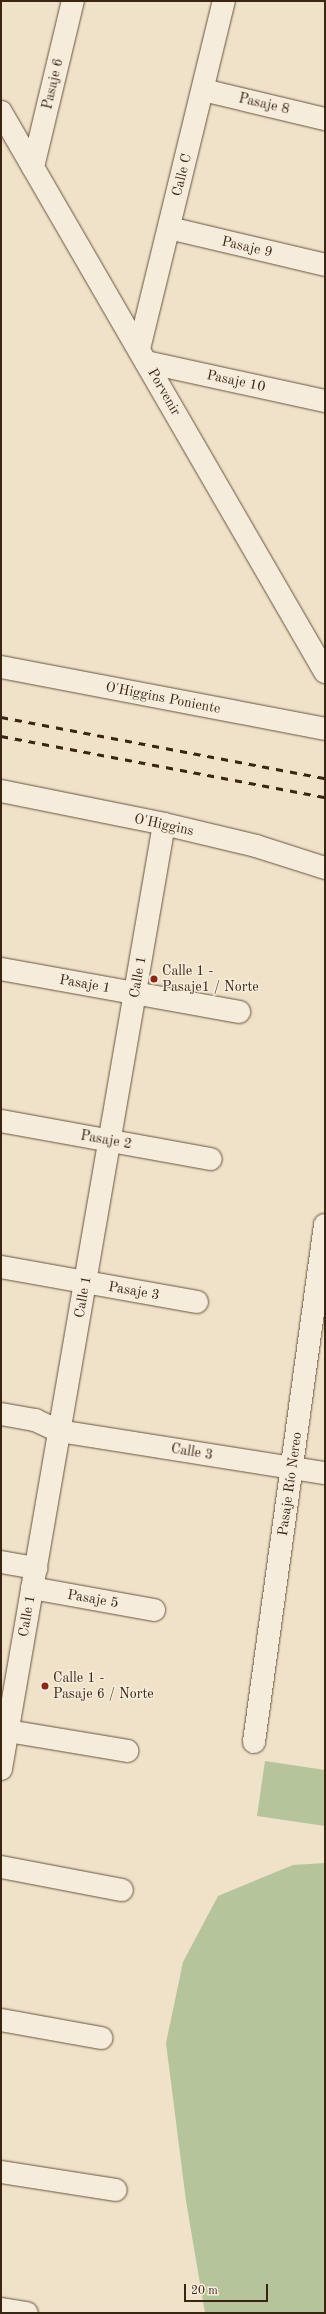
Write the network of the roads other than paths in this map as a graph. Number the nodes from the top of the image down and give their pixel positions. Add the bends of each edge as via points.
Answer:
1 (72, 1) edge
2 (224, 1) edge
3 (202, 90) junction
4 (1, 112) edge
5 (325, 119) edge
6 (33, 167) junction
7 (169, 228) junction
8 (325, 265) edge
9 (143, 356) junction
10 (325, 401) edge
11 (1, 667) edge
12 (325, 672) edge
13 (325, 729) edge
14 (1, 791) edge
15 (164, 824) junction
16 (325, 868) edge
17 (1, 969) edge
18 (135, 994) junction
19 (239, 1012) dead end
20 (1, 1121) edge
21 (110, 1140) junction
22 (212, 1159) dead end
23 (325, 1225) edge
24 (1, 1267) edge
25 (85, 1282) junction
26 (197, 1302) dead end
27 (1, 1414) edge
28 (59, 1431) junction
29 (292, 1468) junction
30 (325, 1473) edge
31 (1, 1562) edge
32 (34, 1578) junction
33 (154, 1610) dead end
34 (6, 1718) edge
35 (254, 1742) dead end
36 (127, 1751) dead end
37 (1, 1769) edge
38 (1, 1868) edge
39 (122, 1890) dead end
40 (1, 2020) edge
41 (101, 2038) dead end
42 (1, 2172) edge
43 (116, 2190) dead end
44 (1, 2309) edge
45 (27, 2313) edge

1 - 6 street, Pasaje 6
2 - 3 street, Calle C
3 - 5 street, Pasaje 8
3 - 7 street, Calle C
4 - 6 street, Porvenir
6 - 9 street, Porvenir
7 - 8 street, Pasaje 9
7 - 9 street, Calle C
9 - 10 street, Pasaje 10
9 - 12 street, Porvenir
11 - 13 street, O'Higgins Poniente
14 - 15 street, O'Higgins
15 - 16 street, O'Higgins via 256,846
15 - 18 street, Calle 1
17 - 18 street, Pasaje 1
18 - 19 street, Pasaje 1
18 - 21 street, Calle 1
20 - 21 street, Pasaje 2
21 - 22 street, Pasaje 2
21 - 25 street, Calle 1
23 - 29 street, Pasaje Río Nereo
24 - 25 street, Pasaje 3
25 - 26 street, Pasaje 3
25 - 28 street, Calle 1
27 - 28 street, Calle 3 via 35,1420
28 - 29 street, Calle 3
28 - 32 street, Calle 1
29 - 30 street, Calle 3
29 - 35 street, Pasaje Río Nereo
31 - 32 street, Pasaje 5
32 - 33 street, Pasaje 5
32 - 34 street, Calle 1
34 - 36 street
34 - 37 street, Calle 1
38 - 39 street
40 - 41 street
42 - 43 street
44 - 45 street

